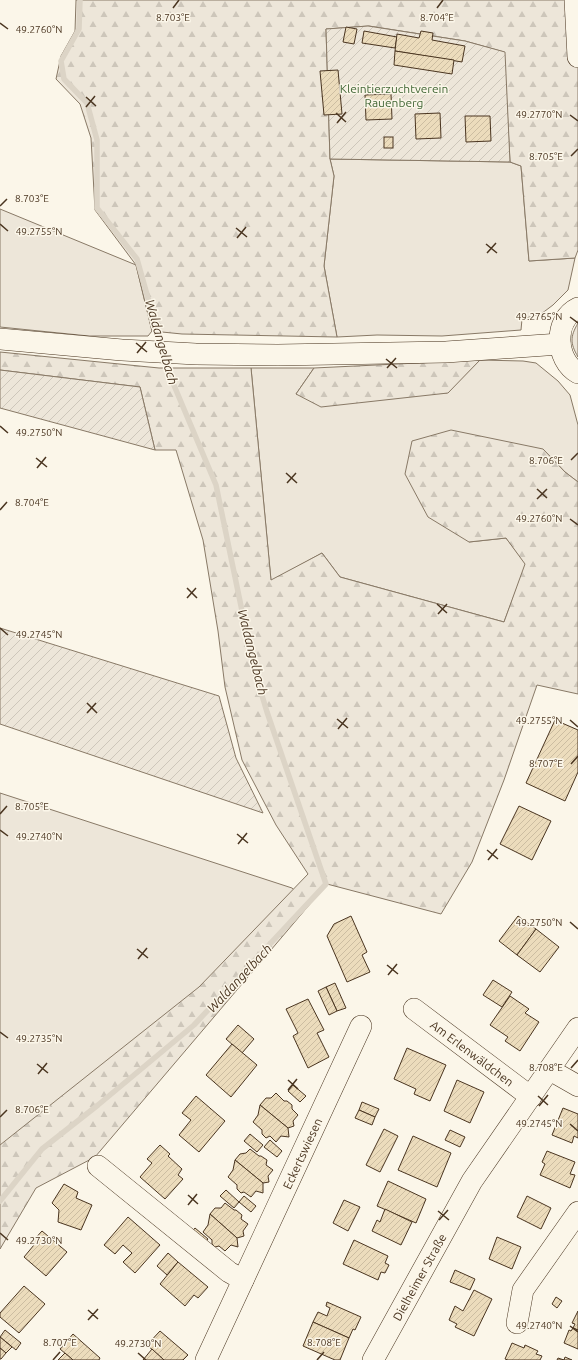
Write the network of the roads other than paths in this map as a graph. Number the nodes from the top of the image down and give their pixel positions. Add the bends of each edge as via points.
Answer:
1 (575, 0) edge
2 (578, 57) edge
3 (578, 308) edge
4 (0, 339) edge
5 (560, 344) junction
6 (578, 373) edge
7 (414, 1008) dead end
8 (361, 1026) dead end
9 (576, 1026) edge
10 (550, 1070) junction
11 (578, 1086) edge
12 (531, 1097) junction
13 (98, 1166) dead end
14 (578, 1212) edge
15 (243, 1280) junction
16 (517, 1324) dead end
17 (206, 1360) edge
18 (373, 1360) edge

1 - 2 street
3 - 5 street via 566,319 560,331
4 - 5 street via 122,350 286,355 446,352
5 - 6 street via 562,355
7 - 12 street, Am Erlenwäldchen
8 - 15 street, Eckertswiesen
9 - 10 street, Dielheimer Straße
10 - 11 street
10 - 12 street, Dielheimer Straße
12 - 18 street, Dielheimer Straße via 472,1181
13 - 15 street via 229,1272
14 - 16 street via 523,1290
15 - 17 street, Eckertswiesen

